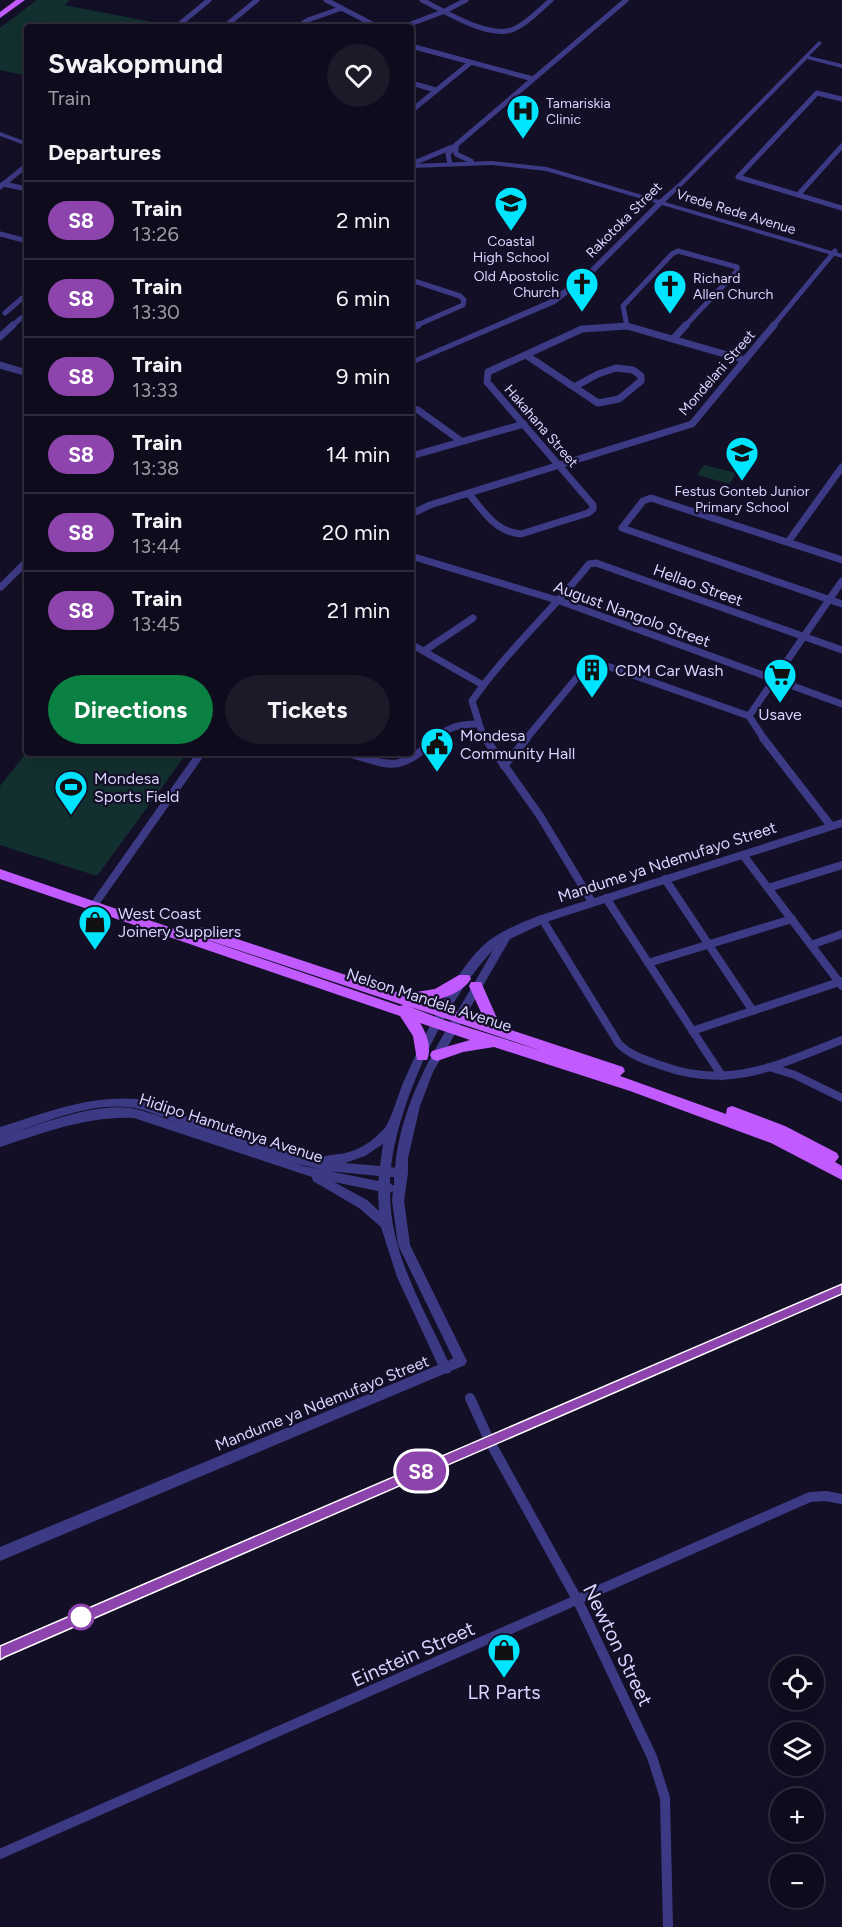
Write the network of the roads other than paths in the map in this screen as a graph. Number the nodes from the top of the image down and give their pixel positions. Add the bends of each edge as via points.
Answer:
1 (21, 0) edge
2 (209, 0) edge
3 (257, 0) edge
4 (326, 0) edge
5 (422, 0) edge
6 (466, 0) edge
7 (551, 0) edge
8 (626, 0) edge
9 (342, 8) junction
10 (445, 11) junction
11 (0, 16) edge
12 (180, 24) edge
13 (228, 24) edge
14 (302, 24) edge
15 (372, 24) edge
16 (411, 24) edge
17 (819, 43) dead end
18 (414, 47) edge
19 (806, 57) junction
20 (470, 63) junction
21 (842, 66) edge
22 (533, 79) junction
23 (414, 84) edge
24 (436, 90) junction
25 (842, 99) edge
26 (414, 108) edge
27 (0, 134) edge
28 (0, 140) edge
29 (456, 145) junction
30 (24, 146) edge
31 (24, 146) edge
32 (842, 146) edge
33 (471, 161) junction
34 (414, 163) edge
35 (449, 163) junction
36 (414, 164) edge
37 (24, 167) edge
38 (2, 185) edge
39 (24, 189) edge
40 (798, 195) junction
41 (661, 200) junction
42 (842, 208) edge
43 (0, 234) edge
44 (24, 240) edge
45 (838, 254) edge
46 (414, 281) edge
47 (24, 296) edge
48 (3, 313) edge
49 (24, 318) edge
50 (414, 320) edge
51 (422, 323) junction
52 (627, 326) junction
53 (414, 327) edge
54 (0, 337) edge
55 (673, 339) junction
56 (525, 355) junction
57 (745, 360) junction
58 (414, 362) edge
59 (0, 364) edge
60 (24, 372) edge
61 (573, 388) junction
62 (414, 409) edge
63 (524, 424) junction
64 (461, 441) junction
65 (414, 455) edge
66 (561, 466) junction
67 (842, 467) edge
68 (469, 494) junction
69 (414, 513) edge
70 (788, 542) junction
71 (414, 557) edge
72 (842, 560) edge
73 (24, 564) edge
74 (842, 581) edge
75 (0, 588) edge
76 (829, 599) junction
77 (560, 601) junction
78 (842, 604) edge
79 (473, 618) dead end
80 (804, 637) junction
81 (414, 646) edge
82 (842, 650) edge
83 (424, 651) junction
84 (775, 680) junction
85 (483, 685) junction
86 (842, 704) edge
87 (749, 716) junction
88 (478, 724) junction
89 (199, 756) edge
90 (357, 756) edge
91 (504, 766) junction
92 (837, 825) edge
93 (743, 855) junction
94 (0, 864) edge
95 (842, 865) edge
96 (0, 874) edge
97 (665, 879) junction
98 (768, 888) junction
99 (606, 898) junction
100 (96, 901) junction
101 (592, 902) junction
102 (542, 919) junction
103 (792, 920) junction
104 (842, 934) edge
105 (709, 945) junction
106 (811, 945) junction
107 (648, 963) junction
108 (470, 983) junction
109 (841, 983) edge
110 (396, 997) junction
111 (403, 1011) junction
112 (753, 1011) junction
113 (441, 1019) junction
114 (457, 1023) junction
115 (692, 1030) junction
116 (503, 1038) junction
117 (842, 1040) edge
118 (437, 1055) junction
119 (422, 1056) junction
120 (769, 1066) junction
121 (722, 1076) junction
122 (842, 1098) edge
123 (392, 1129) junction
124 (0, 1132) edge
125 (0, 1142) edge
126 (842, 1163) edge
127 (308, 1167) junction
128 (384, 1173) junction
129 (402, 1173) junction
130 (842, 1174) edge
131 (384, 1187) junction
132 (399, 1189) junction
133 (386, 1225) junction
134 (446, 1369) junction
135 (470, 1398) dead end
136 (842, 1499) edge
137 (0, 1554) edge
138 (578, 1601) junction
139 (0, 1854) edge
140 (668, 1927) edge

1 - 11 main road
2 - 12 street
3 - 13 street
4 - 9 street
5 - 10 street
6 - 10 street
7 - 10 street via 508,31 469,23
8 - 22 street
9 - 14 street
9 - 15 street
10 - 16 street
17 - 19 street, Rakotoka Street
18 - 20 street
19 - 21 street
19 - 41 street, Rakotoka Street
20 - 22 street
20 - 24 street
22 - 29 street
23 - 24 street
24 - 26 street
25 - 40 street via 817,93 738,177
27 - 30 street
28 - 31 street
29 - 33 street via 456,154
29 - 34 street
29 - 35 street via 448,154
32 - 40 street
33 - 35 street, Vrede Rede Avenue
33 - 41 street, Vrede Rede Avenue via 549,167
35 - 36 street, Vrede Rede Avenue
35 - 41 street, Vrede Rede Avenue via 547,169
37 - 38 street
38 - 39 street
40 - 42 street
41 - 45 street, Vrede Rede Avenue
41 - 58 street, Rakotoka Street via 568,292
43 - 44 street
45 - 57 street, Mondelani Street
46 - 51 street via 464,300 463,304
47 - 48 street
48 - 49 street
49 - 54 street
50 - 51 street
51 - 53 street
52 - 55 street, Hakahana Street
52 - 55 street via 623,306 672,254 686,251 737,267
52 - 56 street, Hakahana Street via 582,329
55 - 57 street, Hakahana Street
56 - 61 street
56 - 63 street, Hakahana Street via 486,376
57 - 66 street, Mondelani Street via 692,424
59 - 60 street
61 - 61 street via 598,403 606,403 619,399 641,381 641,376 614,368
62 - 64 street
63 - 64 street
63 - 66 street, Hakahana Street
64 - 65 street
66 - 68 street, Mondelani Street
66 - 68 street, Hakahana Street via 593,505 588,513 511,534 503,532
67 - 70 street
68 - 69 street, Mondelani Street
70 - 72 street
70 - 76 street via 651,498 643,501 622,528
71 - 77 street, August Nangolo Street
73 - 75 street
74 - 76 street
76 - 78 street
76 - 80 street
77 - 80 street, Hellao Street via 589,564 596,563
77 - 84 street, August Nangolo Street
77 - 85 street
79 - 83 street
80 - 82 street, Hellao Street
80 - 84 street
81 - 83 street
83 - 85 street
84 - 86 street, August Nangolo Street
84 - 87 street
85 - 88 street via 472,701
87 - 91 street via 599,664 584,669
87 - 92 street
88 - 90 street via 466,722 447,728 410,760 395,765
88 - 91 street
89 - 100 street
91 - 101 street via 540,816
92 - 93 street, Mandume ya Ndemufayo Street
93 - 97 street, Mandume ya Ndemufayo Street
93 - 98 street
94 - 100 main road, Nelson Mandela Avenue
95 - 98 street
96 - 100 main road, Nelson Mandela Avenue
97 - 99 street, Mandume ya Ndemufayo Street
97 - 105 street
98 - 103 street
99 - 101 street, Mandume ya Ndemufayo Street
99 - 107 street
100 - 110 main road, Nelson Mandela Avenue
100 - 111 main road, Nelson Mandela Avenue
101 - 102 street, Mandume ya Ndemufayo Street
102 - 108 street, Mandume ya Ndemufayo Street via 505,938
102 - 121 street via 627,1052 706,1077
103 - 105 street
103 - 106 street
104 - 106 street
105 - 107 street
105 - 112 street
106 - 109 street
107 - 115 street
108 - 110 main road via 432,997
108 - 113 street, Mandume ya Ndemufayo Street
108 - 114 street, Mandume ya Ndemufayo Street
108 - 116 main road
109 - 112 street
110 - 113 main road, Nelson Mandela Avenue
111 - 113 main road, Nelson Mandela Avenue
111 - 119 main road via 420,1035
112 - 115 street
113 - 114 main road, Nelson Mandela Avenue
113 - 119 street, Mandume ya Ndemufayo Street
114 - 116 main road, Nelson Mandela Avenue
114 - 118 street, Mandume ya Ndemufayo Street
115 - 121 street
116 - 118 main road
116 - 126 main road, Nelson Mandela Avenue via 780,1130
116 - 130 main road, Nelson Mandela Avenue via 776,1139
117 - 120 street
118 - 129 street, Mandume ya Ndemufayo Street via 414,1106
119 - 123 street, Mandume ya Ndemufayo Street
120 - 121 street
120 - 122 street
123 - 127 street via 365,1153
123 - 128 street, Mandume ya Ndemufayo Street
124 - 127 street, Hidipo Hamutenya Avenue via 98,1103 124,1102
125 - 127 street, Hidipo Hamutenya Avenue via 97,1114 123,1112
127 - 128 street, Hidipo Hamutenya Avenue
127 - 131 street, Hidipo Hamutenya Avenue
127 - 133 street via 363,1204
128 - 129 street, Hidipo Hamutenya Avenue
128 - 131 street, Mandume ya Ndemufayo Street
129 - 132 street, Mandume ya Ndemufayo Street
131 - 132 street, Hidipo Hamutenya Avenue
131 - 133 street, Mandume ya Ndemufayo Street
132 - 134 street, Mandume ya Ndemufayo Street via 398,1214 404,1245 461,1362
133 - 134 street, Mandume ya Ndemufayo Street via 401,1270
134 - 137 street, Mandume ya Ndemufayo Street
135 - 138 street, Newton Street via 490,1442
136 - 138 street, Einstein Street via 810,1497
138 - 139 street, Einstein Street
138 - 140 street, Newton Street via 652,1757 665,1798

